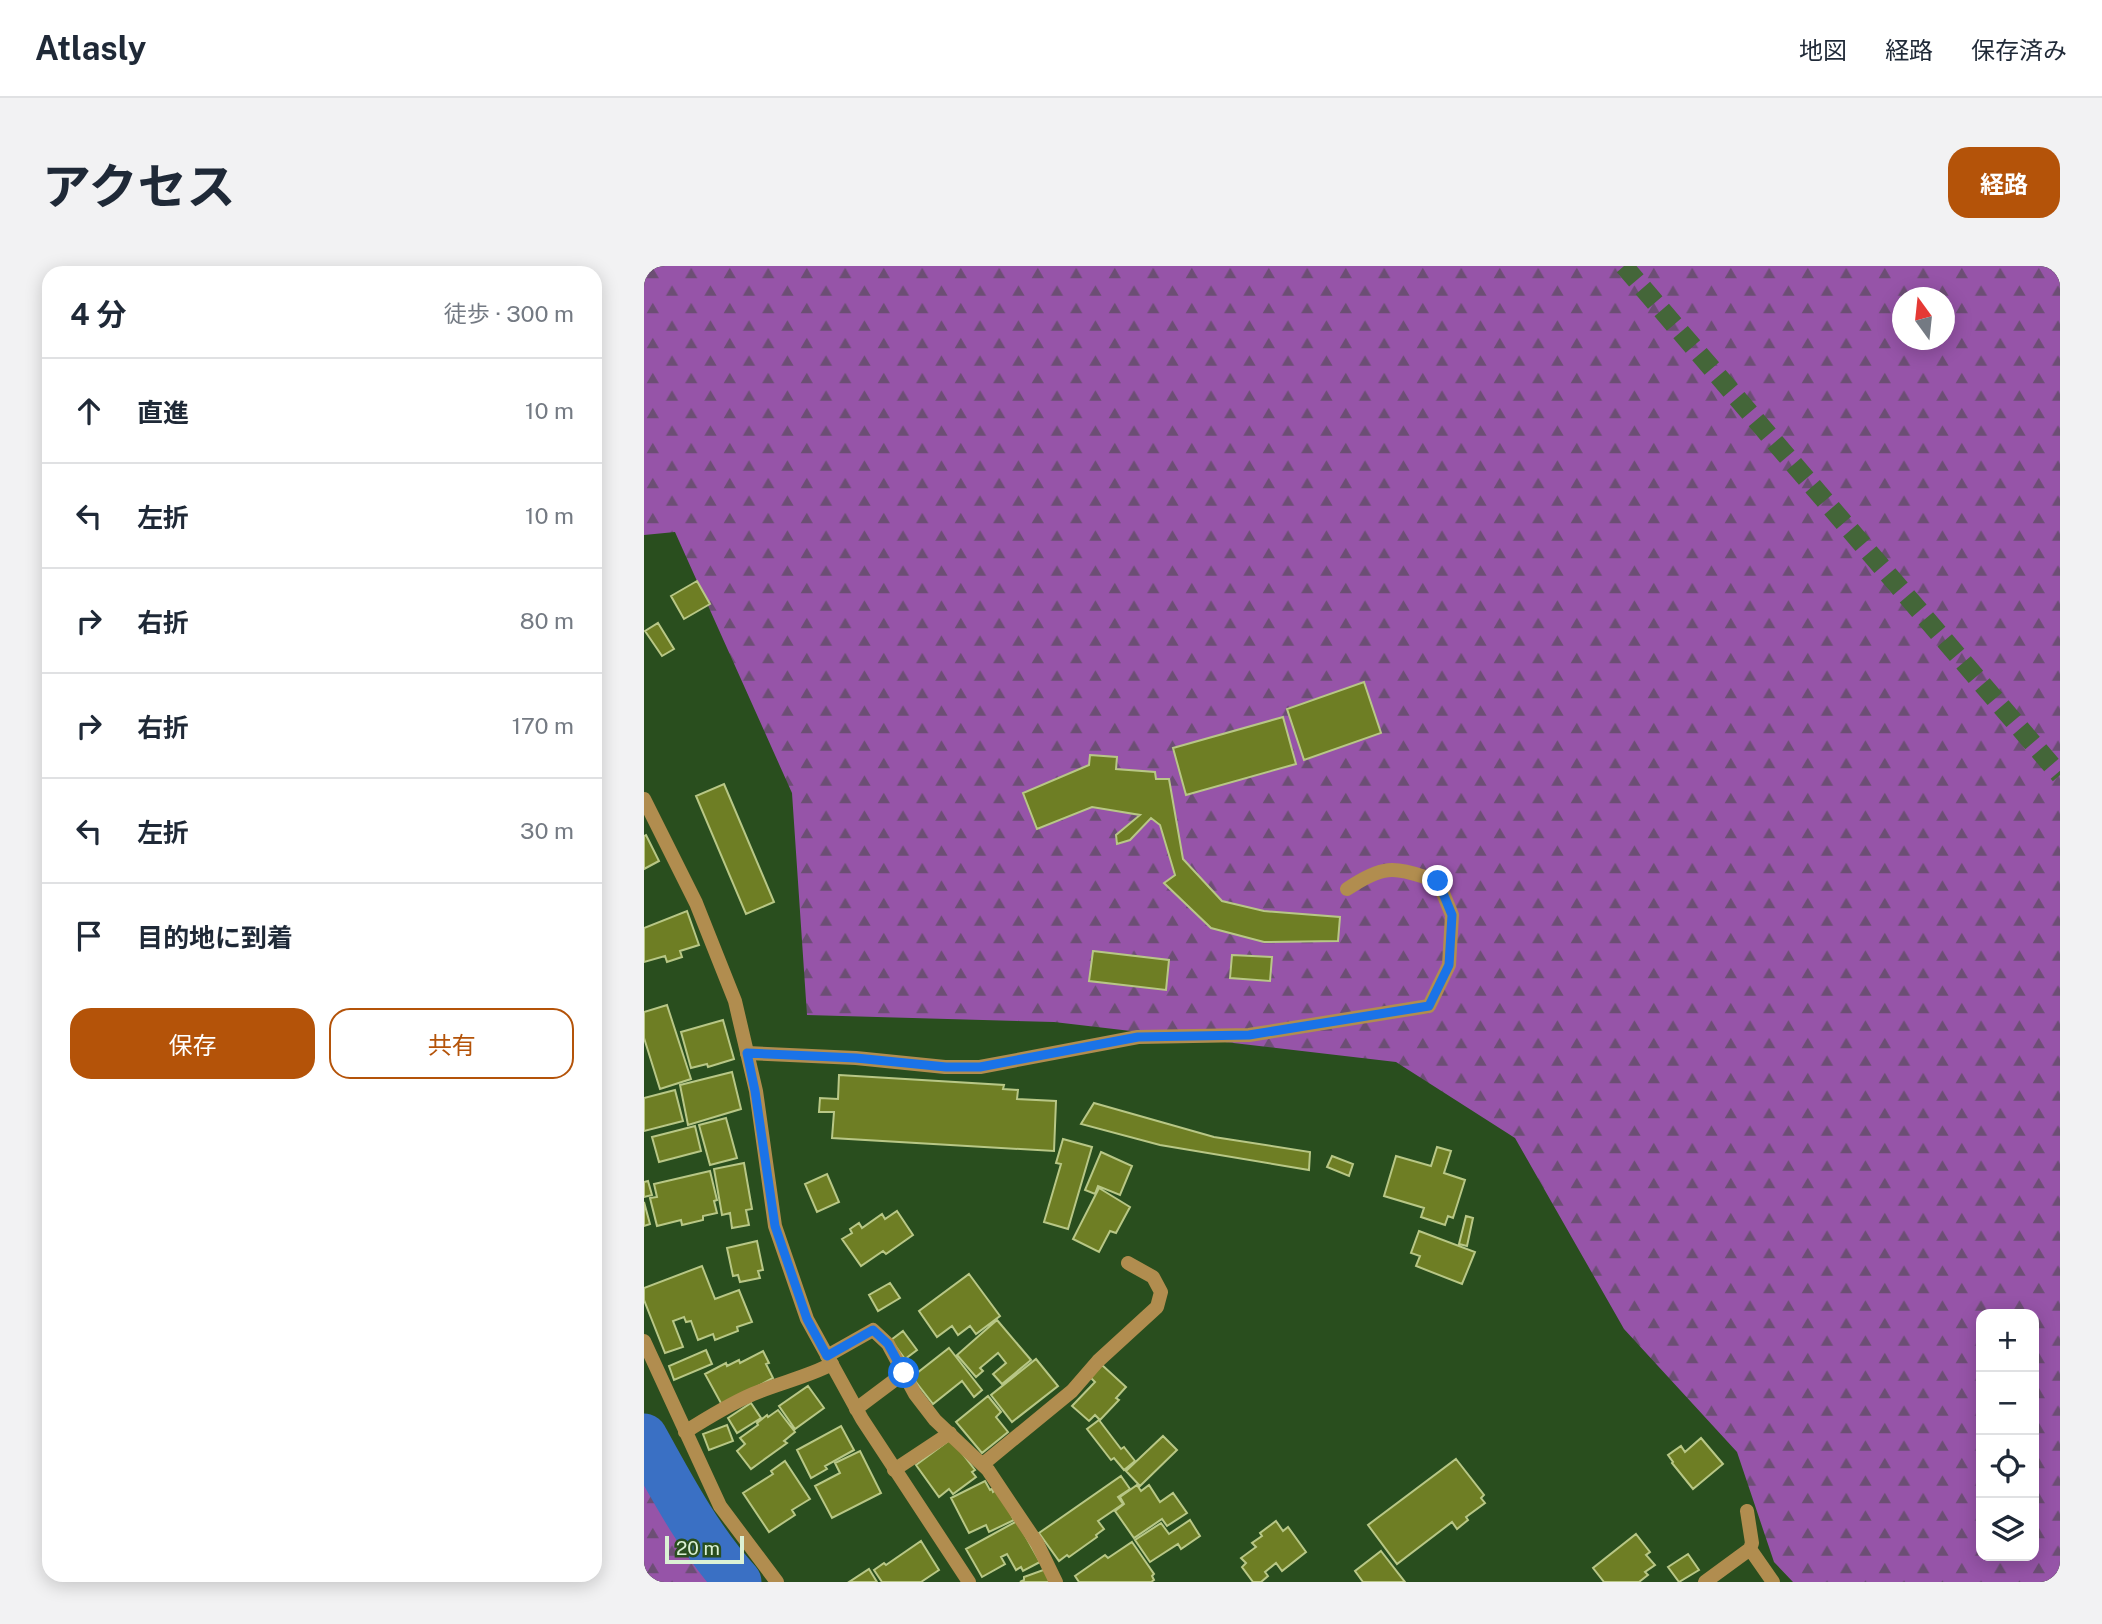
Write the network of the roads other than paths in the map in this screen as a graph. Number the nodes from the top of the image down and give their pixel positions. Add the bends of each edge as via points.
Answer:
1 (644, 799) edge
2 (1347, 889) dead end
3 (747, 1053) junction
4 (1128, 1263) dead end
5 (644, 1341) edge
6 (829, 1360) junction
7 (904, 1373) junction
8 (856, 1409) junction
9 (685, 1432) junction
10 (950, 1433) junction
11 (983, 1464) junction
12 (894, 1469) junction
13 (1747, 1511) dead end
14 (1750, 1549) junction
15 (777, 1582) edge
16 (969, 1582) edge
17 (1056, 1582) edge
18 (1705, 1582) edge
19 (1773, 1582) edge

1 - 3 street via 696,903 735,1001
2 - 3 street via 1368,875 1396,868 1438,881 1452,915 1449,965 1429,1006 1249,1035 1138,1037 980,1067
3 - 6 street via 775,1226 807,1319
4 - 11 street via 1153,1276 1161,1292 1157,1307 1072,1391
5 - 9 street
6 - 7 street via 873,1330 888,1344
6 - 8 street
6 - 9 street via 818,1371 751,1395
7 - 8 street
7 - 10 street via 915,1394
8 - 12 street
9 - 15 street via 720,1506
10 - 11 street
10 - 12 street
11 - 17 street via 1037,1543
12 - 16 street
13 - 14 street
14 - 18 street
14 - 19 street

